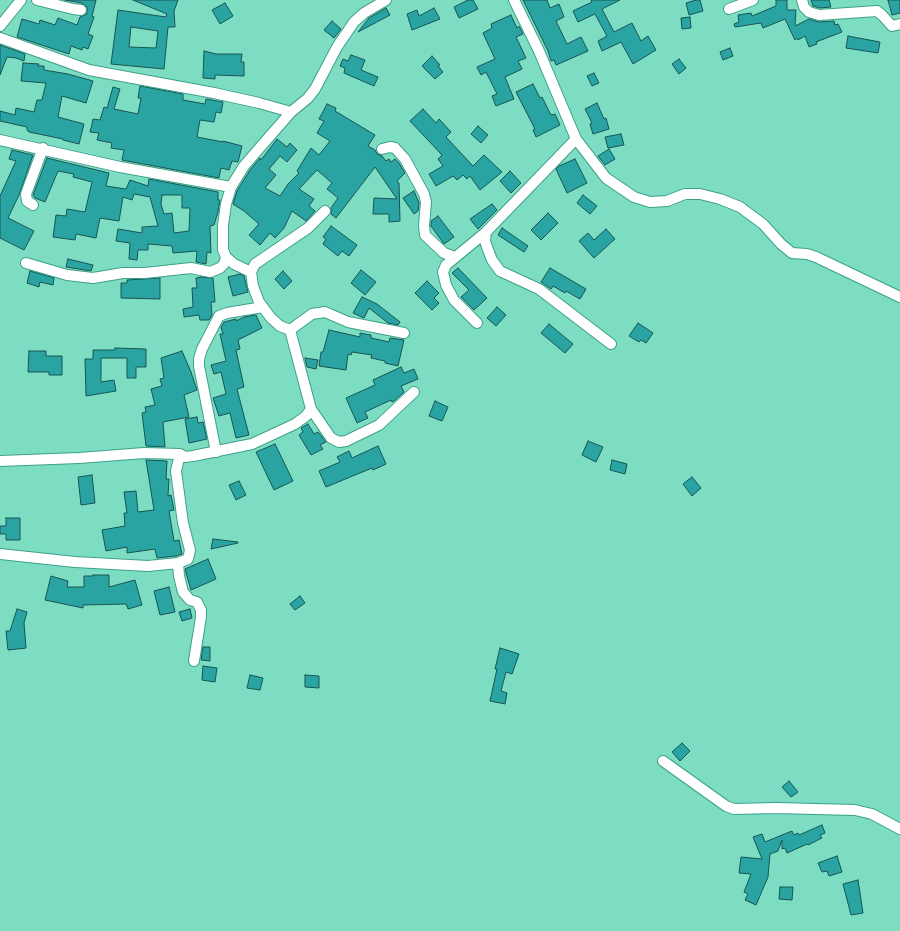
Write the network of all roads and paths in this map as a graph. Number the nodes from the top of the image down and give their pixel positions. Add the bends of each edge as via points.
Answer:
1 (21, 0) edge
2 (37, 0) edge
3 (386, 0) edge
4 (514, 0) edge
5 (753, 0) edge
6 (802, 0) edge
7 (729, 9) dead end
8 (81, 10) dead end
9 (900, 24) edge
10 (0, 26) edge
11 (0, 38) edge
12 (291, 112) junction
13 (576, 139) junction
14 (0, 140) edge
15 (43, 148) junction
16 (382, 149) dead end
17 (231, 187) junction
18 (33, 205) dead end
19 (325, 211) dead end
20 (486, 232) junction
21 (455, 257) junction
22 (226, 258) junction
23 (26, 263) dead end
24 (251, 272) junction
25 (900, 297) edge
26 (263, 307) junction
27 (477, 323) dead end
28 (290, 330) junction
29 (404, 333) dead end
30 (611, 344) dead end
31 (414, 392) dead end
32 (311, 409) junction
33 (216, 452) junction
34 (180, 454) junction
35 (0, 461) edge
36 (0, 554) edge
37 (178, 563) junction
38 (194, 661) dead end
39 (663, 761) dead end
40 (900, 829) edge

1 - 10 street
2 - 8 street
3 - 12 street via 354,22 315,89
4 - 13 street
5 - 7 street
6 - 9 street via 809,12 819,15 877,11 892,26
11 - 12 street via 89,70 214,93
12 - 17 street via 244,166
13 - 20 street
13 - 25 street via 606,178 634,197 650,202 666,201 685,194 720,199 740,207 763,224 792,253 816,257
14 - 15 street
15 - 17 street via 120,167
15 - 18 street via 26,194 27,201
16 - 21 street via 395,148 405,160 424,194 425,235 444,253
17 - 22 street via 223,225
19 - 24 street via 308,228 255,264
20 - 21 street
20 - 30 street via 487,247 500,271 539,289
21 - 27 street via 446,264 443,277 454,300
22 - 23 street via 220,268 210,272 191,268 92,278 67,275
22 - 24 street
24 - 26 street via 253,286
26 - 28 street via 280,326
26 - 33 street via 219,316 199,359
28 - 29 street via 320,312 348,322
28 - 32 street
31 - 32 street via 378,425 346,441 338,442 331,438
32 - 33 street via 295,424 266,438
33 - 34 street via 185,457
34 - 35 street
34 - 37 street via 176,471 190,553 188,559
36 - 37 street via 148,566
37 - 38 street via 183,592 197,602 201,610
39 - 40 street via 726,806 855,810 872,814

